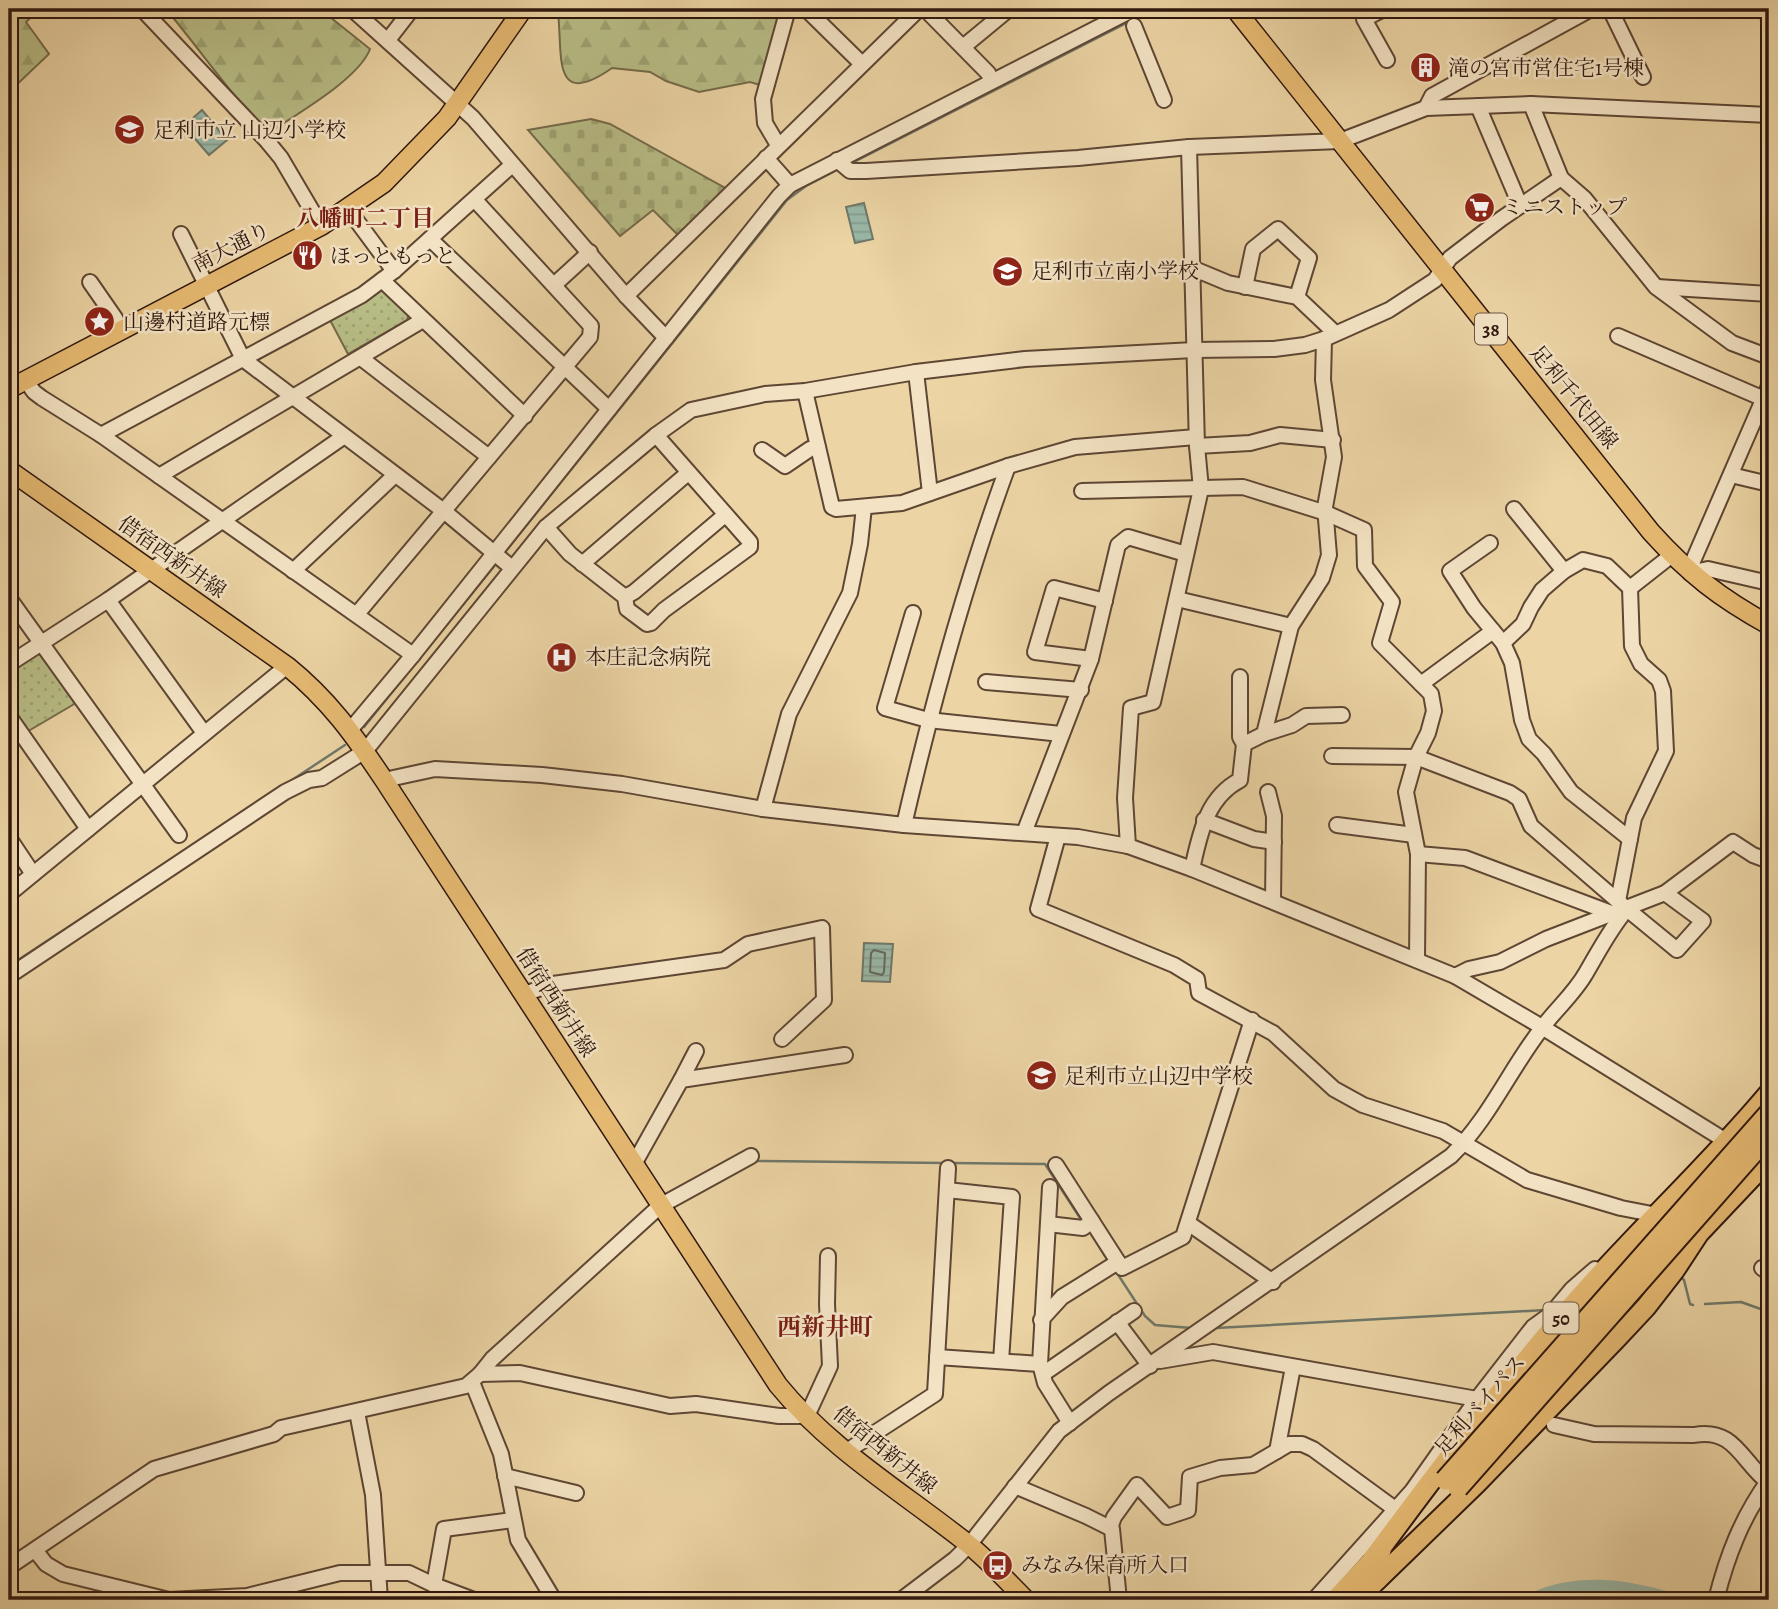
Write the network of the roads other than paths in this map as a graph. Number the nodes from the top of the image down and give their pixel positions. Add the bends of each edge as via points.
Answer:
1 (142, 9) edge
2 (352, 9) edge
3 (412, 9) edge
4 (523, 9) edge
5 (788, 9) edge
6 (806, 9) edge
7 (919, 9) edge
8 (925, 9) edge
9 (1009, 9) edge
10 (1134, 9) edge
11 (1235, 9) edge
12 (1384, 9) edge
13 (1591, 9) edge
14 (1610, 9) edge
15 (1765, 9) edge
16 (1769, 18) edge
17 (1134, 26) dead end
18 (388, 40) junction
19 (963, 47) junction
20 (1387, 60) dead end
21 (862, 64) junction
22 (1643, 77) dead end
23 (992, 81) junction
24 (1164, 100) dead end
25 (459, 102) junction
26 (1531, 104) junction
27 (1478, 106) junction
28 (1426, 108) junction
29 (1769, 116) edge
30 (1340, 141) junction
31 (778, 145) junction
32 (1189, 147) junction
33 (766, 158) junction
34 (837, 160) junction
35 (512, 165) junction
36 (1562, 178) junction
37 (790, 186) junction
38 (475, 200) junction
39 (1520, 205) junction
40 (348, 209) junction
41 (321, 226) junction
42 (181, 234) dead end
43 (430, 239) junction
44 (590, 252) junction
45 (1192, 268) junction
46 (1442, 269) junction
47 (388, 275) junction
48 (90, 282) dead end
49 (207, 285) junction
50 (554, 285) junction
51 (1245, 286) junction
52 (1656, 287) junction
53 (1769, 294) edge
54 (626, 296) junction
55 (1297, 297) junction
56 (423, 320) junction
57 (121, 330) junction
58 (1329, 336) junction
59 (1618, 336) dead end
60 (666, 338) junction
61 (1194, 350) junction
62 (1769, 357) edge
63 (360, 358) junction
64 (243, 359) junction
65 (564, 368) junction
66 (916, 372) junction
67 (26, 380) junction
68 (9, 389) edge
69 (805, 391) junction
70 (1767, 392) edge
71 (291, 398) junction
72 (609, 409) junction
73 (524, 416) junction
74 (101, 435) junction
75 (656, 435) junction
76 (343, 437) junction
77 (1333, 440) junction
78 (1197, 442) junction
79 (818, 448) junction
80 (762, 450) dead end
81 (489, 457) junction
82 (1008, 466) junction
83 (10, 472) edge
84 (688, 473) junction
85 (395, 475) junction
86 (1731, 475) junction
87 (159, 476) junction
88 (1769, 484) edge
89 (1201, 489) junction
90 (1082, 491) dead end
91 (930, 493) junction
92 (864, 507) junction
93 (1514, 509) dead end
94 (444, 512) junction
95 (1326, 513) junction
96 (725, 514) junction
97 (220, 520) junction
98 (546, 527) junction
99 (1490, 543) dead end
100 (494, 552) junction
101 (1186, 554) junction
102 (1672, 555) junction
103 (582, 564) junction
104 (512, 568) junction
105 (150, 570) junction
106 (293, 571) junction
107 (1564, 571) junction
108 (1690, 573) junction
109 (1769, 583) edge
110 (1630, 588) junction
111 (625, 597) junction
112 (9, 598) edge
113 (1177, 598) junction
114 (108, 600) junction
115 (1105, 601) junction
116 (913, 613) dead end
117 (356, 614) junction
118 (1292, 625) junction
119 (1769, 625) edge
120 (1493, 631) junction
121 (41, 643) junction
122 (1503, 643) junction
123 (413, 654) junction
124 (1091, 659) junction
125 (9, 664) edge
126 (287, 666) junction
127 (1240, 677) dead end
128 (986, 682) dead end
129 (1421, 684) junction
130 (1081, 690) junction
131 (1342, 715) dead end
132 (9, 716) edge
133 (929, 720) junction
134 (351, 729) junction
135 (204, 733) junction
136 (1061, 734) junction
137 (1264, 734) junction
138 (1244, 744) junction
139 (365, 751) junction
140 (1332, 756) dead end
141 (1416, 757) junction
142 (384, 780) junction
143 (144, 785) junction
144 (1268, 792) dead end
145 (763, 809) junction
146 (1204, 820) junction
147 (904, 825) junction
148 (1337, 825) dead end
149 (88, 829) junction
150 (1024, 833) junction
151 (179, 835) dead end
152 (1414, 835) junction
153 (1058, 836) junction
154 (9, 838) edge
155 (1630, 839) junction
156 (1274, 842) junction
157 (1128, 846) junction
158 (1418, 854) junction
159 (1769, 861) edge
160 (1192, 869) junction
161 (33, 874) junction
162 (1665, 893) junction
163 (9, 894) edge
164 (1273, 901) junction
165 (1620, 908) junction
166 (1417, 959) junction
167 (9, 975) edge
168 (1455, 976) junction
169 (524, 994) junction
170 (1252, 1020) junction
171 (1542, 1027) junction
172 (782, 1039) dead end
173 (696, 1051) dead end
174 (845, 1055) dead end
175 (681, 1080) junction
176 (1769, 1093) edge
177 (1769, 1113) edge
178 (1769, 1135) edge
179 (1727, 1143) junction
180 (1464, 1144) junction
181 (751, 1156) dead end
182 (1768, 1162) edge
183 (634, 1164) junction
184 (1056, 1164) dead end
185 (948, 1168) dead end
186 (1050, 1187) dead end
187 (947, 1190) junction
188 (660, 1206) junction
189 (1657, 1215) junction
190 (1092, 1222) junction
191 (1188, 1223) junction
192 (1048, 1224) junction
193 (1623, 1250) junction
194 (828, 1256) dead end
195 (1118, 1262) junction
196 (1273, 1282) junction
197 (1134, 1311) dead end
198 (1041, 1320) junction
199 (1117, 1322) junction
200 (937, 1357) junction
201 (1001, 1362) junction
202 (1153, 1364) junction
203 (1293, 1367) junction
204 (1041, 1369) junction
205 (476, 1378) junction
206 (1477, 1399) junction
207 (356, 1412) junction
208 (807, 1416) junction
209 (1070, 1423) junction
210 (1554, 1425) dead end
211 (847, 1451) junction
212 (1278, 1451) junction
213 (505, 1476) junction
214 (1769, 1482) edge
215 (1451, 1484) junction
216 (1015, 1486) junction
217 (576, 1493) dead end
218 (1395, 1509) junction
219 (513, 1520) junction
220 (1110, 1528) junction
221 (969, 1545) junction
222 (34, 1550) junction
223 (1373, 1560) junction
224 (9, 1567) edge
225 (379, 1571) junction
226 (1377, 1580) junction
227 (434, 1585) junction
228 (380, 1600) edge
229 (474, 1600) edge
230 (554, 1600) edge
231 (901, 1600) edge
232 (1026, 1600) edge
233 (1119, 1600) edge
234 (1314, 1600) edge
235 (1335, 1600) edge
236 (1358, 1600) edge
237 (1716, 1600) edge

1 - 41 street via 267,141
2 - 18 street
3 - 18 street
4 - 25 main road, 南大通り
5 - 31 street via 763,99 765,123
6 - 21 street
7 - 21 street
8 - 19 street
9 - 19 street
10 - 23 street
11 - 30 main road, 足利千代田線 / 38
12 - 20 street via 1364,19
13 - 28 street via 1432,96
14 - 22 street
15 - 16 street
17 - 24 street
18 - 25 street
19 - 23 street
21 - 31 street
23 - 34 street
25 - 35 street
25 - 40 main road, 南大通り via 384,183
26 - 27 street
26 - 29 street
26 - 36 street
27 - 28 street
27 - 39 street
28 - 30 street
30 - 32 street
30 - 46 main road, 足利千代田線 / 38
31 - 33 street
32 - 34 street via 866,171 850,171
32 - 45 street
33 - 37 street
33 - 54 street
34 - 37 street
35 - 38 street
35 - 44 street
36 - 39 street
36 - 52 street via 1584,198
37 - 60 street
38 - 43 street
38 - 50 street
39 - 46 street
40 - 41 main road, 南大通り
40 - 47 street
41 - 49 main road, 南大通り
42 - 49 street
43 - 47 street
43 - 65 street
44 - 50 street
44 - 54 street
45 - 51 street
45 - 61 street
46 - 58 street via 1434,280 1389,310
46 - 102 main road, 足利千代田線 / 38
47 - 56 street
47 - 64 street via 362,295
48 - 57 street
49 - 57 main road, 南大通り
49 - 64 street
50 - 65 street via 592,330
51 - 55 street
51 - 55 street via 1252,249 1279,229 1309,258
52 - 53 street
52 - 62 street via 1732,343
54 - 60 street
55 - 58 street
56 - 63 street
56 - 73 street
57 - 67 main road, 南大通り
58 - 61 street via 1289,348
58 - 77 street via 1323,380
59 - 70 street
60 - 72 street
61 - 66 street via 1025,359
61 - 78 street
63 - 71 street
63 - 81 street
64 - 71 street
64 - 74 street
65 - 72 street
65 - 73 street
66 - 69 street
66 - 91 street
67 - 68 main road, 南大通り
67 - 74 street via 34,392
69 - 75 street via 703,407 676,419
69 - 79 street
70 - 86 street
71 - 76 street
71 - 87 street
72 - 100 street
73 - 81 street
74 - 87 street
75 - 84 street
75 - 98 street
76 - 85 street
76 - 97 street
77 - 78 street via 1280,435 1250,443
77 - 95 street
78 - 82 street via 1075,447
78 - 89 street
79 - 80 street via 785,466
79 - 92 street via 832,507
81 - 94 street
82 - 91 street
82 - 133 street
83 - 105 main road, 借宿西新井線
84 - 96 street
84 - 103 street
85 - 94 street
85 - 106 street
86 - 88 street
86 - 108 street
87 - 97 street
89 - 90 street
89 - 95 street via 1243,487
89 - 101 street
91 - 92 street via 902,503
92 - 145 street via 850,593 789,714
93 - 107 street
94 - 100 street
94 - 117 street
95 - 118 street via 1327,567
95 - 129 street via 1364,530 1365,566 1392,602 1380,643
96 - 111 street
96 - 111 street via 750,547 651,623 627,609
97 - 105 street
97 - 106 street
98 - 103 street
98 - 104 street
99 - 120 street via 1450,571
100 - 104 street
100 - 123 street
101 - 113 street
101 - 115 street via 1124,539 1118,545
102 - 108 main road, 足利千代田線 / 38
102 - 110 street
103 - 111 street
104 - 139 street
105 - 114 street
105 - 126 main road, 借宿西新井線
106 - 117 street
107 - 110 street via 1583,560 1600,563
107 - 122 street via 1542,590 1523,624
108 - 109 street via 1709,569
108 - 119 main road, 足利千代田線 / 38
110 - 155 street via 1632,646 1663,691 1666,751 1634,818
112 - 121 street
113 - 118 street
113 - 157 street via 1153,702 1131,708 1125,798
114 - 121 street
114 - 135 street
115 - 124 street
115 - 124 street via 1054,588 1035,652
116 - 133 street via 885,708
117 - 123 street
118 - 137 street
120 - 122 street
120 - 129 street
121 - 125 street
121 - 143 street
122 - 155 street via 1529,739 1571,792
123 - 134 street
124 - 130 street
126 - 134 main road, 借宿西新井線
126 - 135 street
127 - 138 street via 1240,737
128 - 130 street
129 - 141 street via 1431,694 1434,711
130 - 136 street
131 - 137 street via 1306,716 1292,726
132 - 149 street
133 - 136 street
133 - 147 street
134 - 139 main road, 借宿西新井線
135 - 143 street
136 - 150 street
137 - 138 street
138 - 146 street via 1240,780 1220,793
139 - 142 main road, 借宿西新井線
139 - 167 street via 322,778 285,792
140 - 141 street
141 - 152 street via 1406,792
141 - 165 street via 1519,799 1531,826
142 - 145 street via 435,769 542,775
142 - 169 main road, 借宿西新井線
143 - 149 street
143 - 151 street
144 - 156 street via 1275,816
145 - 147 street
146 - 156 street
146 - 160 street
147 - 150 street
148 - 152 street
149 - 161 street
150 - 153 street
152 - 158 street
153 - 157 street
153 - 170 street via 1038,909 1174,965 1197,979 1199,993
154 - 161 street
155 - 165 street
156 - 164 street
157 - 160 street
158 - 165 street via 1465,858
158 - 166 street
159 - 162 street via 1733,842
160 - 164 street
161 - 163 street
162 - 165 street
162 - 165 street via 1703,921 1677,950
164 - 166 street
165 - 168 street via 1500,962
165 - 171 street via 1585,974
166 - 168 street
168 - 171 street
169 - 172 street via 553,984 724,960 748,944 822,928 824,1000
169 - 183 main road, 借宿西新井線
170 - 180 street via 1273,1032 1334,1088 1363,1105 1443,1131
170 - 191 street
171 - 179 street
171 - 180 street
173 - 175 street
174 - 175 street
175 - 183 street
176 - 179 highway, 50
177 - 215 highway, 足利バイパス / 50, bridge
178 - 215 highway, 足利バイパス / 50, bridge
179 - 182 street
179 - 189 highway, 50
180 - 189 street via 1527,1180
180 - 196 street
181 - 188 street
182 - 226 highway, 50 via 1699,1233 1632,1323
183 - 188 main road, 借宿西新井線
184 - 190 street
185 - 187 street
186 - 192 street
187 - 200 street
187 - 201 street via 1012,1197
188 - 205 street
188 - 208 main road, 借宿西新井線 via 769,1373
189 - 193 highway, 50
190 - 192 street via 1083,1227
190 - 195 street
191 - 195 street via 1183,1237 1122,1268
191 - 196 street
192 - 198 street
193 - 206 street via 1611,1254 1533,1327
193 - 223 highway, 50 via 1516,1371
194 - 208 street via 830,1366
195 - 198 street via 1062,1297
196 - 202 street
197 - 199 street
198 - 204 street
199 - 202 street
199 - 204 street
200 - 201 street
200 - 211 street via 935,1394
201 - 204 street
202 - 203 street via 1213,1352
202 - 209 street
203 - 206 street
203 - 212 street
204 - 209 street
205 - 207 street via 466,1385
205 - 208 street via 520,1373 670,1406 696,1404
205 - 213 street
206 - 218 street
207 - 222 street via 281,1428 274,1434 154,1469
207 - 225 street via 373,1495
208 - 211 main road, 借宿西新井線
209 - 216 street via 1059,1430
210 - 214 street via 1594,1434 1710,1433 1737,1446 1757,1474
211 - 221 main road, 借宿西新井線
212 - 218 street via 1289,1444 1313,1448
212 - 220 street via 1253,1465 1190,1477 1188,1510 1167,1517 1137,1485
213 - 217 street
213 - 219 street
214 - 237 street via 1737,1533
215 - 223 highway, 足利バイパス / 50
215 - 226 highway, 足利バイパス / 50
216 - 220 street
216 - 221 street
218 - 234 street
219 - 227 street via 444,1529
219 - 230 street via 518,1540
220 - 233 street
221 - 231 street
221 - 232 main road, 借宿西新井線
222 - 224 street
222 - 225 street via 63,1574 169,1600 247,1596 340,1573
223 - 235 highway, 足利バイパス / 50
225 - 227 street via 409,1573
225 - 228 street
226 - 236 highway, 足利バイパス / 50
227 - 229 street

